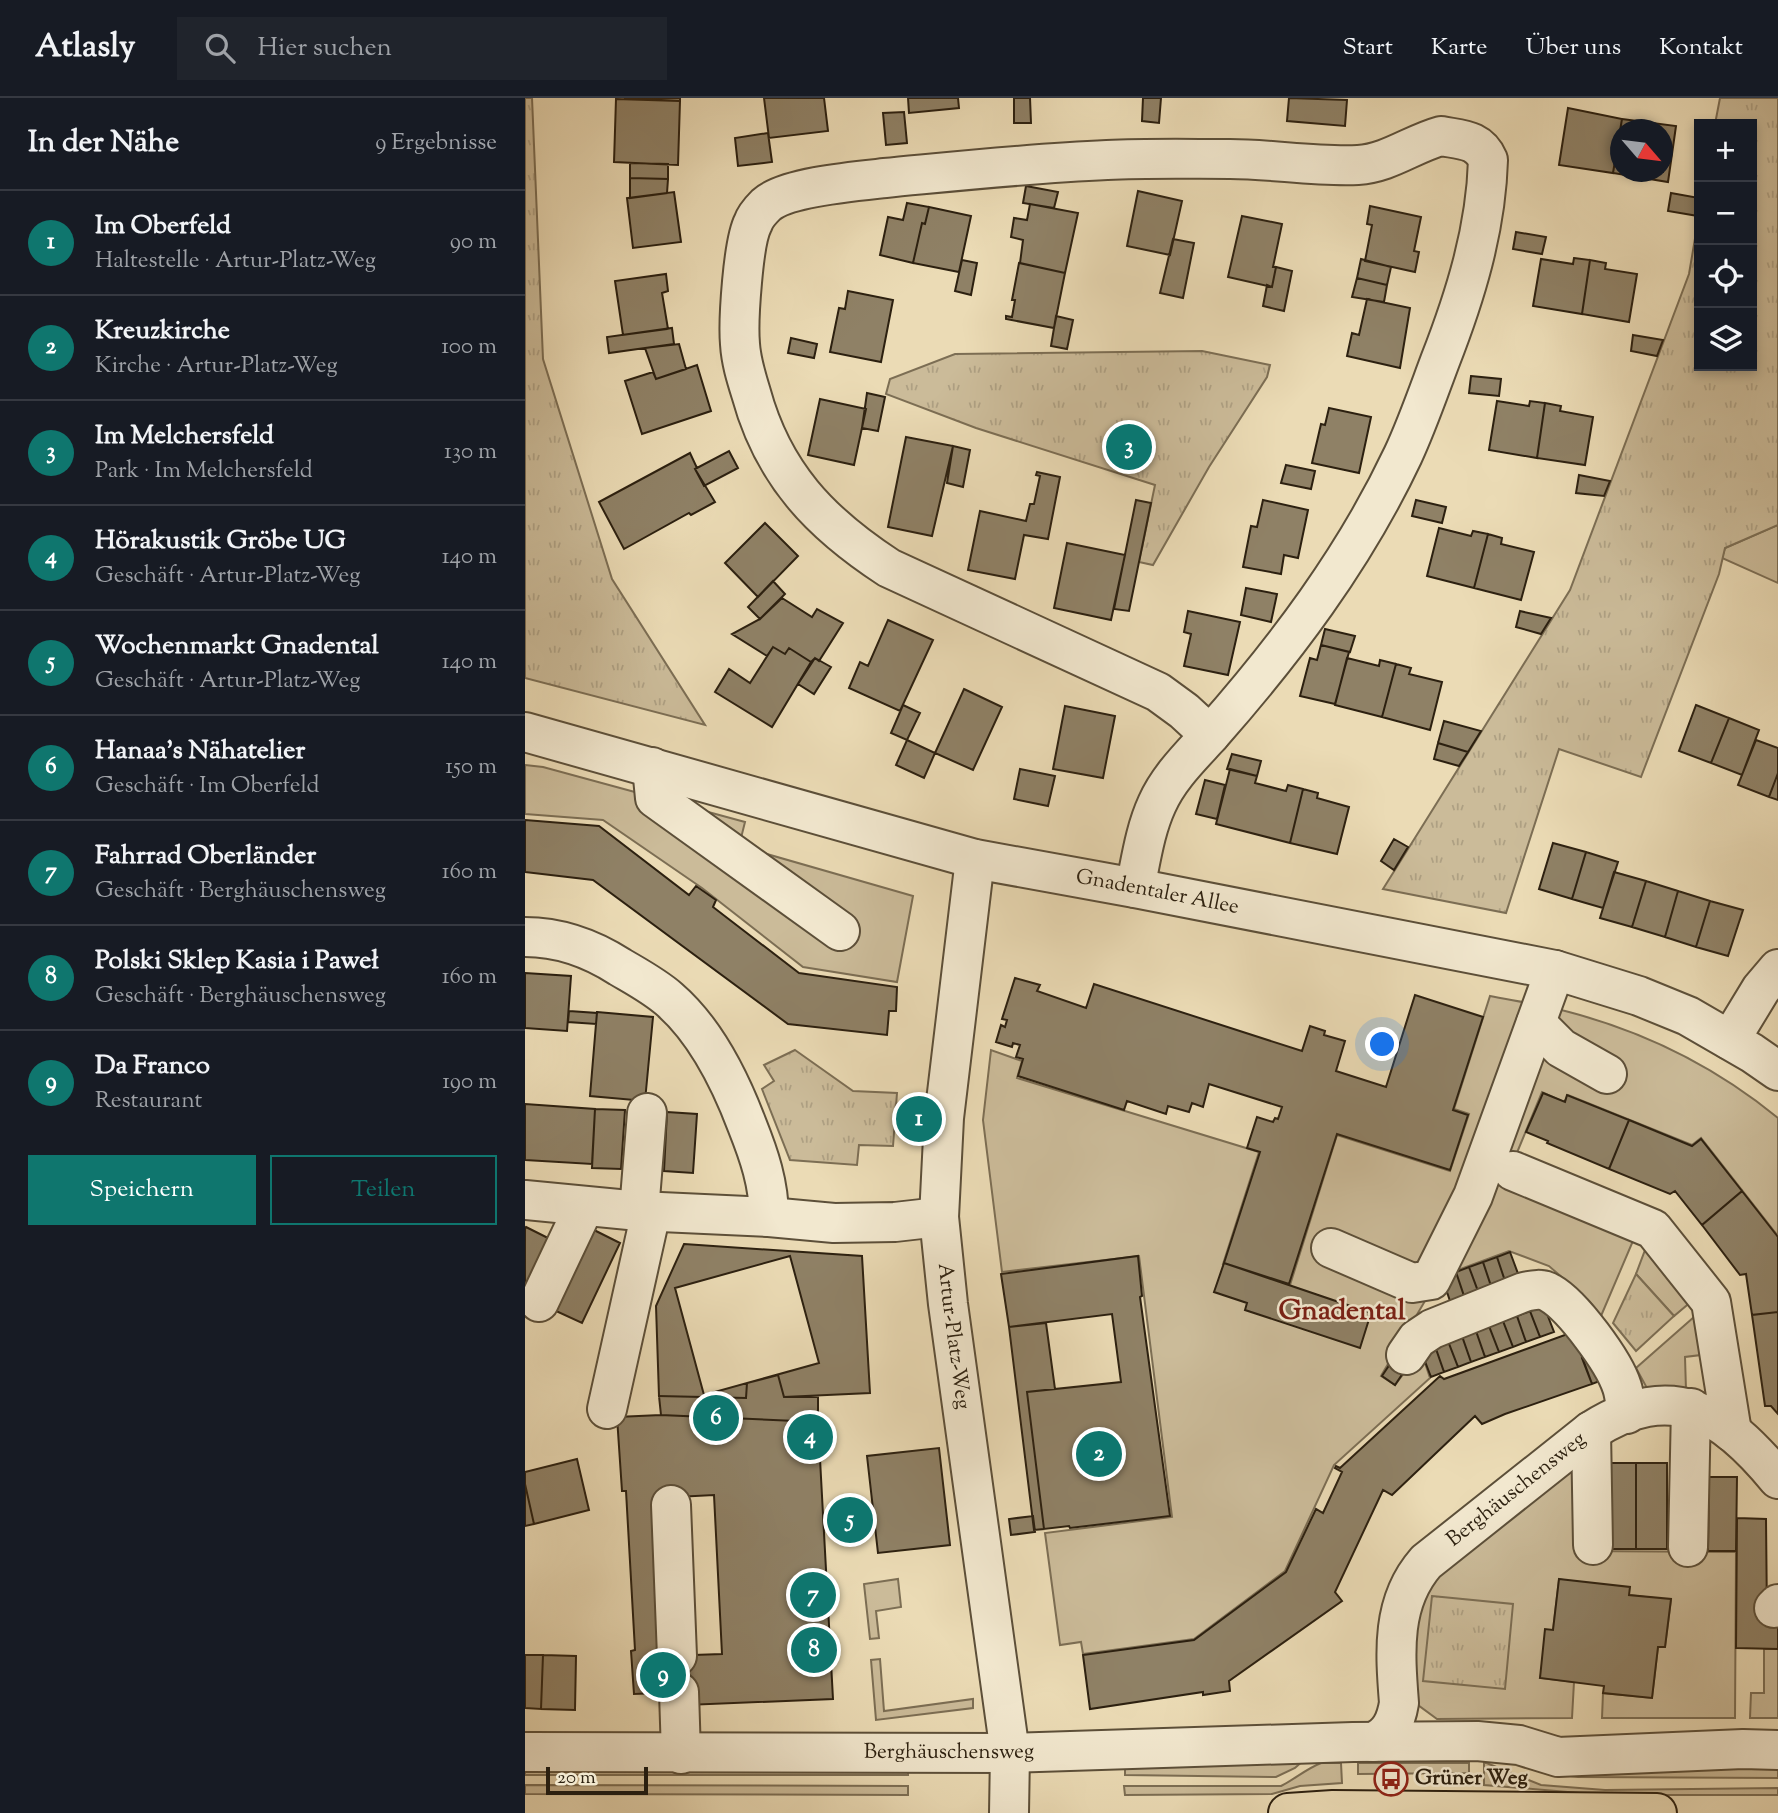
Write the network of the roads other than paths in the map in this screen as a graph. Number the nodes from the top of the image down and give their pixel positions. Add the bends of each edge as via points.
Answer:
1 (525, 732) edge
2 (1210, 735) junction
3 (652, 767) junction
4 (975, 859) junction
5 (1135, 888) junction
6 (840, 931) dead end
7 (525, 937) edge
8 (1778, 969) edge
9 (1555, 970) junction
10 (1536, 1023) junction
11 (1730, 1040) junction
12 (1778, 1071) edge
13 (1607, 1074) dead end
14 (647, 1113) dead end
15 (1513, 1171) dead end
16 (525, 1200) edge
17 (584, 1207) junction
18 (645, 1211) junction
19 (769, 1217) junction
20 (939, 1217) junction
21 (1331, 1248) dead end
22 (539, 1302) dead end
23 (1406, 1354) dead end
24 (1691, 1408) junction
25 (607, 1409) dead end
26 (1627, 1414) junction
27 (1591, 1431) junction
28 (1732, 1432) junction
29 (1778, 1479) edge
30 (671, 1506) dead end
31 (1593, 1545) dead end
32 (1688, 1547) dead end
33 (1373, 1742) junction
34 (1778, 1750) edge
35 (525, 1752) edge
36 (681, 1754) junction
37 (1010, 1754) junction
38 (1009, 1813) edge
39 (1288, 1813) edge
40 (1657, 1813) edge

1 - 3 street, Gnadentaler Allee
2 - 2 street via 1305,619 1402,456 1458,316 1474,260 1488,174 1483,149 1469,141 1441,136 1378,163 1356,165 1235,159 1109,160 980,168 852,182 790,193 767,204 752,223 746,245 741,357 757,414 796,489 853,545 889,568 1158,692
2 - 5 street via 1157,803
3 - 4 street, Gnadentaler Allee
3 - 6 street via 655,798
4 - 5 street, Gnadentaler Allee
4 - 20 street, Artur-Platz-Weg via 944,1118
5 - 9 street, Gnadentaler Allee
7 - 19 street via 560,941 596,953 645,981 680,1009 717,1061 744,1117 764,1174
8 - 11 street
9 - 10 street
9 - 11 street, Gnadentaler Allee via 1639,996
10 - 13 street via 1561,1048
10 - 21 street via 1473,1196 1431,1280 1412,1283
11 - 12 street, Gnadentaler Allee
14 - 18 street
15 - 28 street via 1653,1229 1711,1302
16 - 17 street
17 - 18 street
17 - 22 street
18 - 19 street
18 - 25 street
19 - 20 street via 834,1223
20 - 37 street, Artur-Platz-Weg
23 - 26 street via 1432,1329 1524,1292 1550,1292 1606,1357 1623,1389
24 - 26 street, Berghäuschensweg via 1652,1406
24 - 28 street, Berghäuschensweg
24 - 32 street
26 - 27 street, Berghäuschensweg
27 - 31 street
27 - 33 street, Berghäuschensweg via 1426,1562 1412,1579 1396,1629 1397,1714 1389,1731
28 - 29 street, Berghäuschensweg
30 - 36 street
33 - 34 street, Berghäuschensweg via 1477,1741 1519,1745 1558,1757
33 - 37 street, Berghäuschensweg
35 - 36 street, Berghäuschensweg
36 - 37 street, Berghäuschensweg
37 - 38 street, Artur-Platz-Weg
39 - 40 main road

